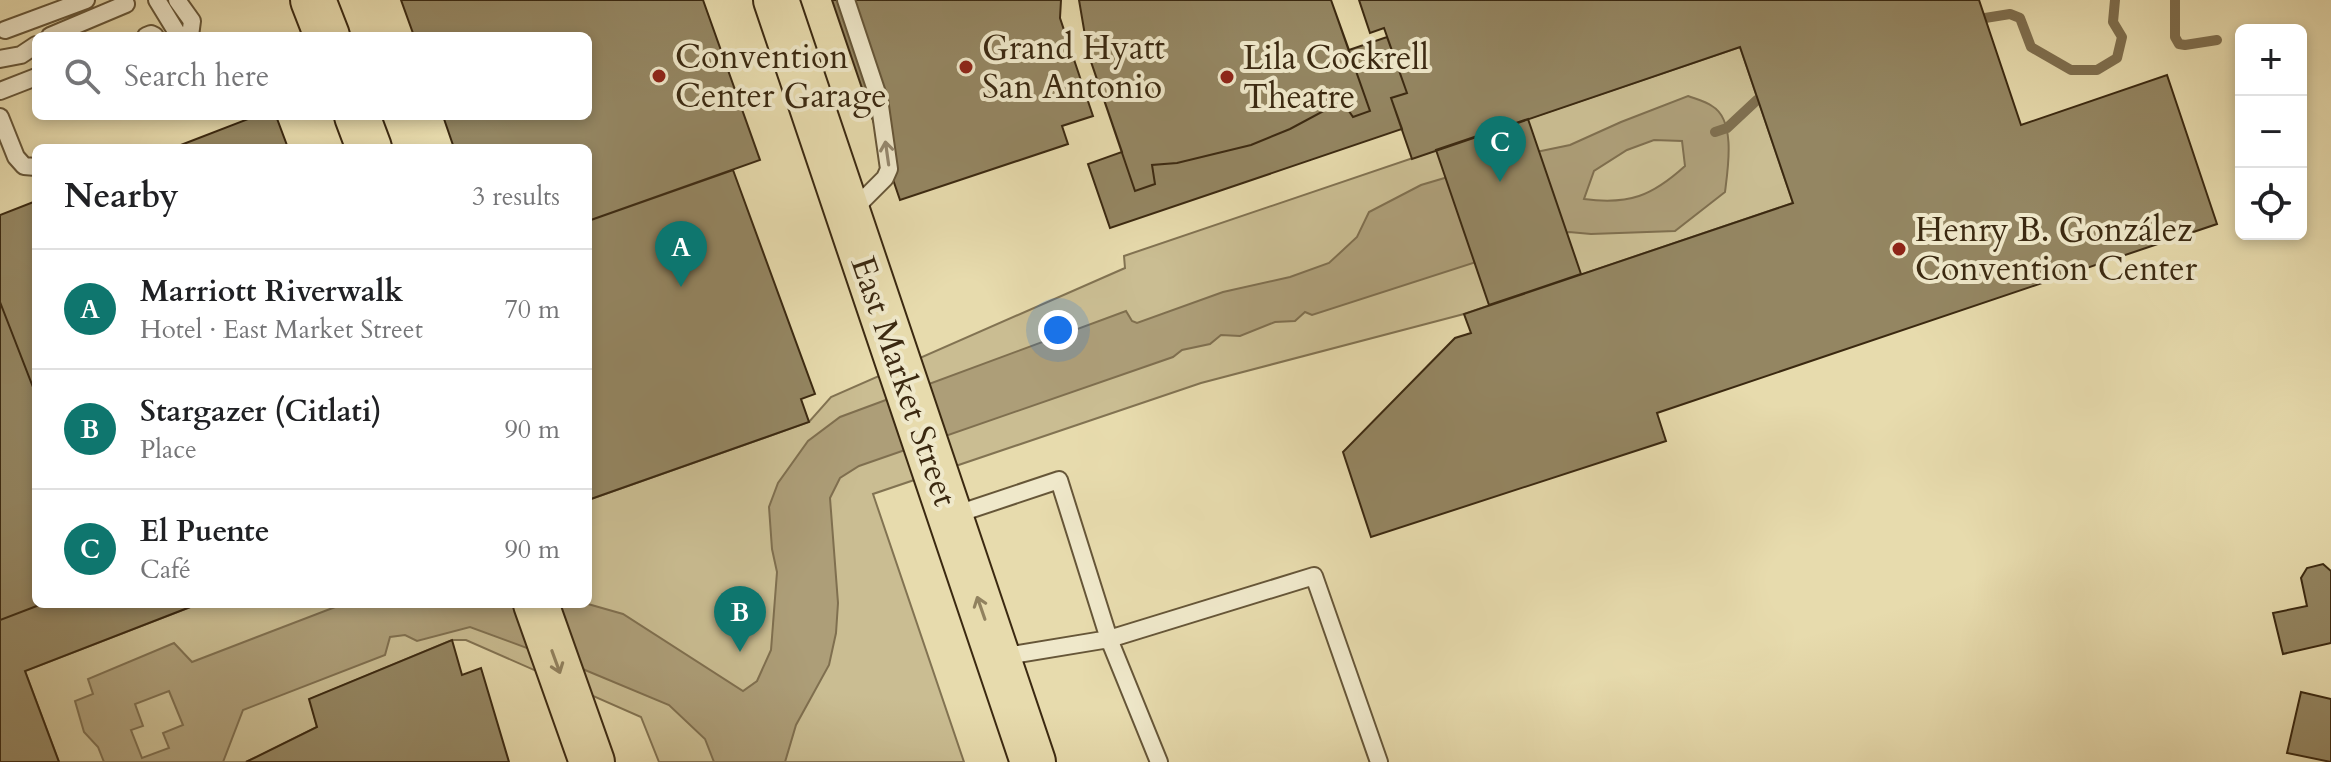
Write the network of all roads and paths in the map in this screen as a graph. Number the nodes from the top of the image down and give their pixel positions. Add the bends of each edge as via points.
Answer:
1 (86, 0) edge
2 (157, 0) edge
3 (177, 0) edge
4 (313, 0) edge
5 (776, 0) edge
6 (846, 0) edge
7 (126, 4) dead end
8 (5, 30) dead end
9 (60, 32) edge
10 (177, 32) edge
11 (191, 32) edge
12 (325, 32) edge
13 (32, 48) edge
14 (0, 59) edge
15 (32, 79) edge
16 (0, 91) edge
17 (0, 117) edge
18 (358, 120) edge
19 (368, 144) edge
20 (32, 167) edge
21 (848, 215) junction
22 (951, 516) junction
23 (537, 608) edge
24 (1109, 639) junction
25 (998, 657) junction
26 (592, 762) edge
27 (1033, 762) edge
28 (1159, 762) edge
29 (1379, 762) edge

1 - 8 lane
2 - 10 lane
3 - 11 lane via 192,21
4 - 12 main road
5 - 21 main road, East Market Street
21 -> 6 lane via 889,169 879,99
7 - 9 lane
13 - 14 lane
15 - 16 lane
17 - 20 lane via 16,157
18 - 19 main road
21 - 22 main road, East Market Street
22 - 24 lane via 1059,480
25 -> 22 main road, East Market Street
23 -> 26 main road
24 - 25 lane
24 - 28 lane
24 - 29 lane via 1314,576
25 - 27 main road, East Market Street

